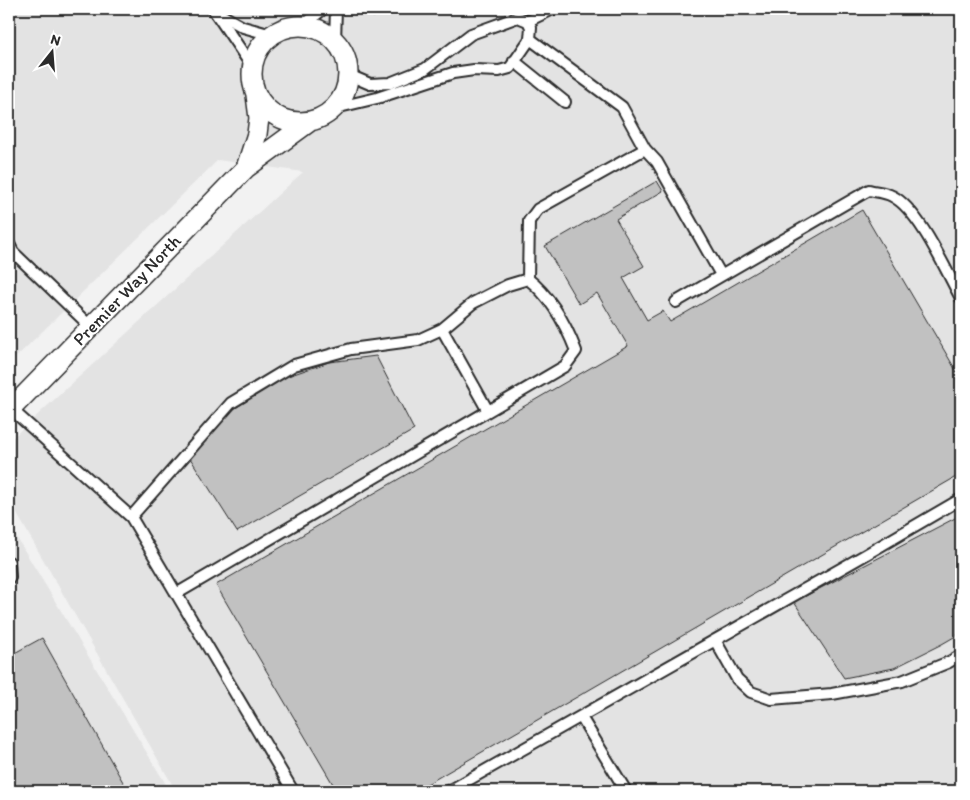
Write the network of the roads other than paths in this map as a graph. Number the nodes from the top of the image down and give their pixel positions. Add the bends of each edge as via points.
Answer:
1 (323, 9) edge
2 (336, 9) edge
3 (553, 9) edge
4 (215, 11) edge
5 (528, 21) junction
6 (303, 26) junction
7 (272, 35) junction
8 (530, 39) junction
9 (335, 41) junction
10 (514, 62) junction
11 (252, 68) junction
12 (349, 75) junction
13 (256, 94) junction
14 (565, 102) dead end
15 (335, 108) junction
16 (309, 122) junction
17 (645, 149) junction
18 (246, 168) junction
19 (9, 244) edge
20 (721, 276) junction
21 (528, 279) junction
22 (961, 298) edge
23 (676, 302) dead end
24 (91, 327) junction
25 (442, 329) junction
26 (10, 410) edge
27 (488, 411) junction
28 (961, 499) edge
29 (131, 517) junction
30 (9, 562) edge
31 (9, 578) edge
32 (176, 594) junction
33 (715, 640) junction
34 (961, 655) edge
35 (581, 717) junction
36 (294, 791) edge
37 (449, 791) edge
38 (626, 791) edge

1 - 6 lane
2 - 9 lane
3 - 5 lane
4 - 7 lane via 243,27
4 - 11 lane
5 - 8 lane via 532,27
5 - 12 lane via 518,17 471,34 425,69 390,83 370,84
6 - 7 street via 287,27
6 - 9 street via 319,29
7 - 11 street, Premier Way North via 260,46
8 - 10 lane
8 - 17 lane via 622,107
9 - 12 street via 347,60
10 - 14 lane
10 - 15 lane via 510,68 499,71 453,73
11 - 13 street, Premier Way North
12 - 15 street, Premier Way North via 347,89
13 - 16 street via 265,108 278,118
13 - 18 street, Premier Way North via 257,134
15 - 16 street, Premier Way North via 322,118
16 - 18 street, Premier Way North
17 - 20 lane via 657,162
17 - 21 lane via 538,209 529,221
18 - 24 street, Premier Way North
19 - 24 lane
20 - 22 lane via 869,190 891,195 903,203 922,228
20 - 23 lane
21 - 25 lane via 508,285 474,303
21 - 27 lane via 541,289 569,333 576,351 565,366
24 - 26 street, Premier Way North
25 - 27 lane
25 - 29 lane via 418,340 351,349 294,365 231,403
26 - 29 lane
27 - 32 lane
28 - 33 lane
29 - 32 lane
30 - 31 lane
32 - 36 lane
33 - 34 lane via 736,679 751,692 771,699 832,694 902,681
33 - 35 lane
35 - 37 lane
35 - 38 lane

